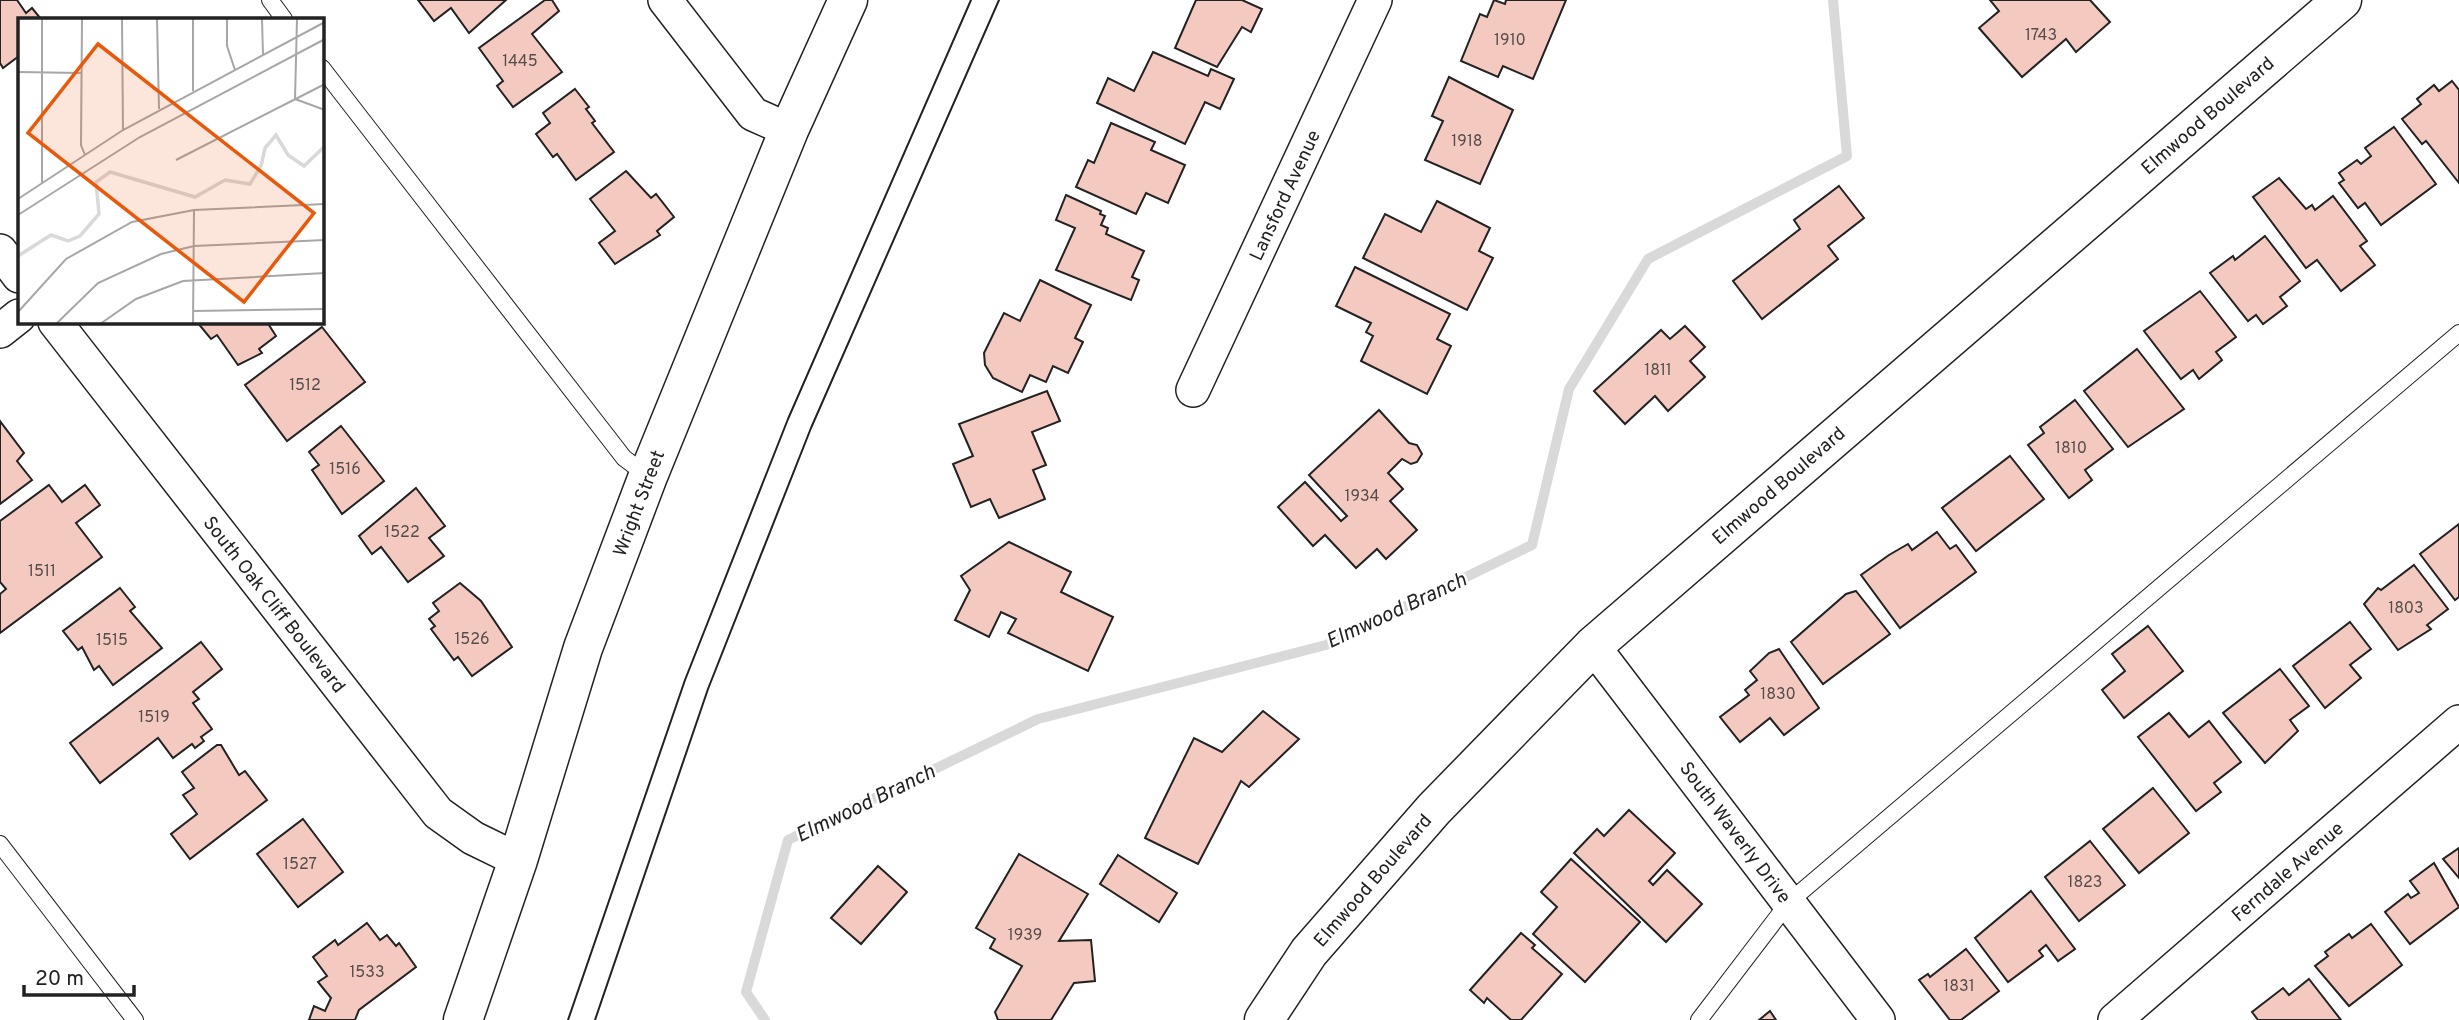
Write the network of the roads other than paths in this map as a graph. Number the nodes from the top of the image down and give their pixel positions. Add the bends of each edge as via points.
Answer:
1 (270, 0) edge
2 (666, 0) edge
3 (848, 0) edge
4 (1375, 0) edge
5 (2342, 0) edge
6 (283, 18) edge
7 (324, 71) edge
8 (789, 130) junction
9 (0, 251) edge
10 (18, 275) edge
11 (18, 317) edge
12 (57, 324) edge
13 (0, 331) edge
14 (2459, 333) edge
15 (1193, 390) dead end
16 (648, 477) junction
17 (1593, 646) junction
18 (2459, 722) edge
19 (0, 844) edge
20 (517, 860) junction
21 (1789, 902) junction
22 (135, 1020) edge
23 (463, 1020) edge
24 (1264, 1020) edge
25 (1699, 1020) edge
26 (1878, 1020) edge
27 (2115, 1020) edge

1 - 6 lane
2 - 8 street via 753,114
3 - 8 street, Wright Street
4 - 15 street, Lansford Avenue
5 - 17 street, Elmwood Boulevard
7 - 16 lane via 624,458
8 - 16 street, Wright Street
9 - 10 street
11 - 13 street
12 - 20 street, South Oak Cliff Boulevard via 438,813 473,838
14 - 21 lane
16 - 20 street, Wright Street via 583,648
17 - 21 street, South Waverly Drive
17 - 24 street, Elmwood Boulevard via 1433,809 1309,953
18 - 27 street, Ferndale Avenue
19 - 22 lane
20 - 23 street, Wright Street
21 - 25 lane
21 - 26 street, South Waverly Drive

